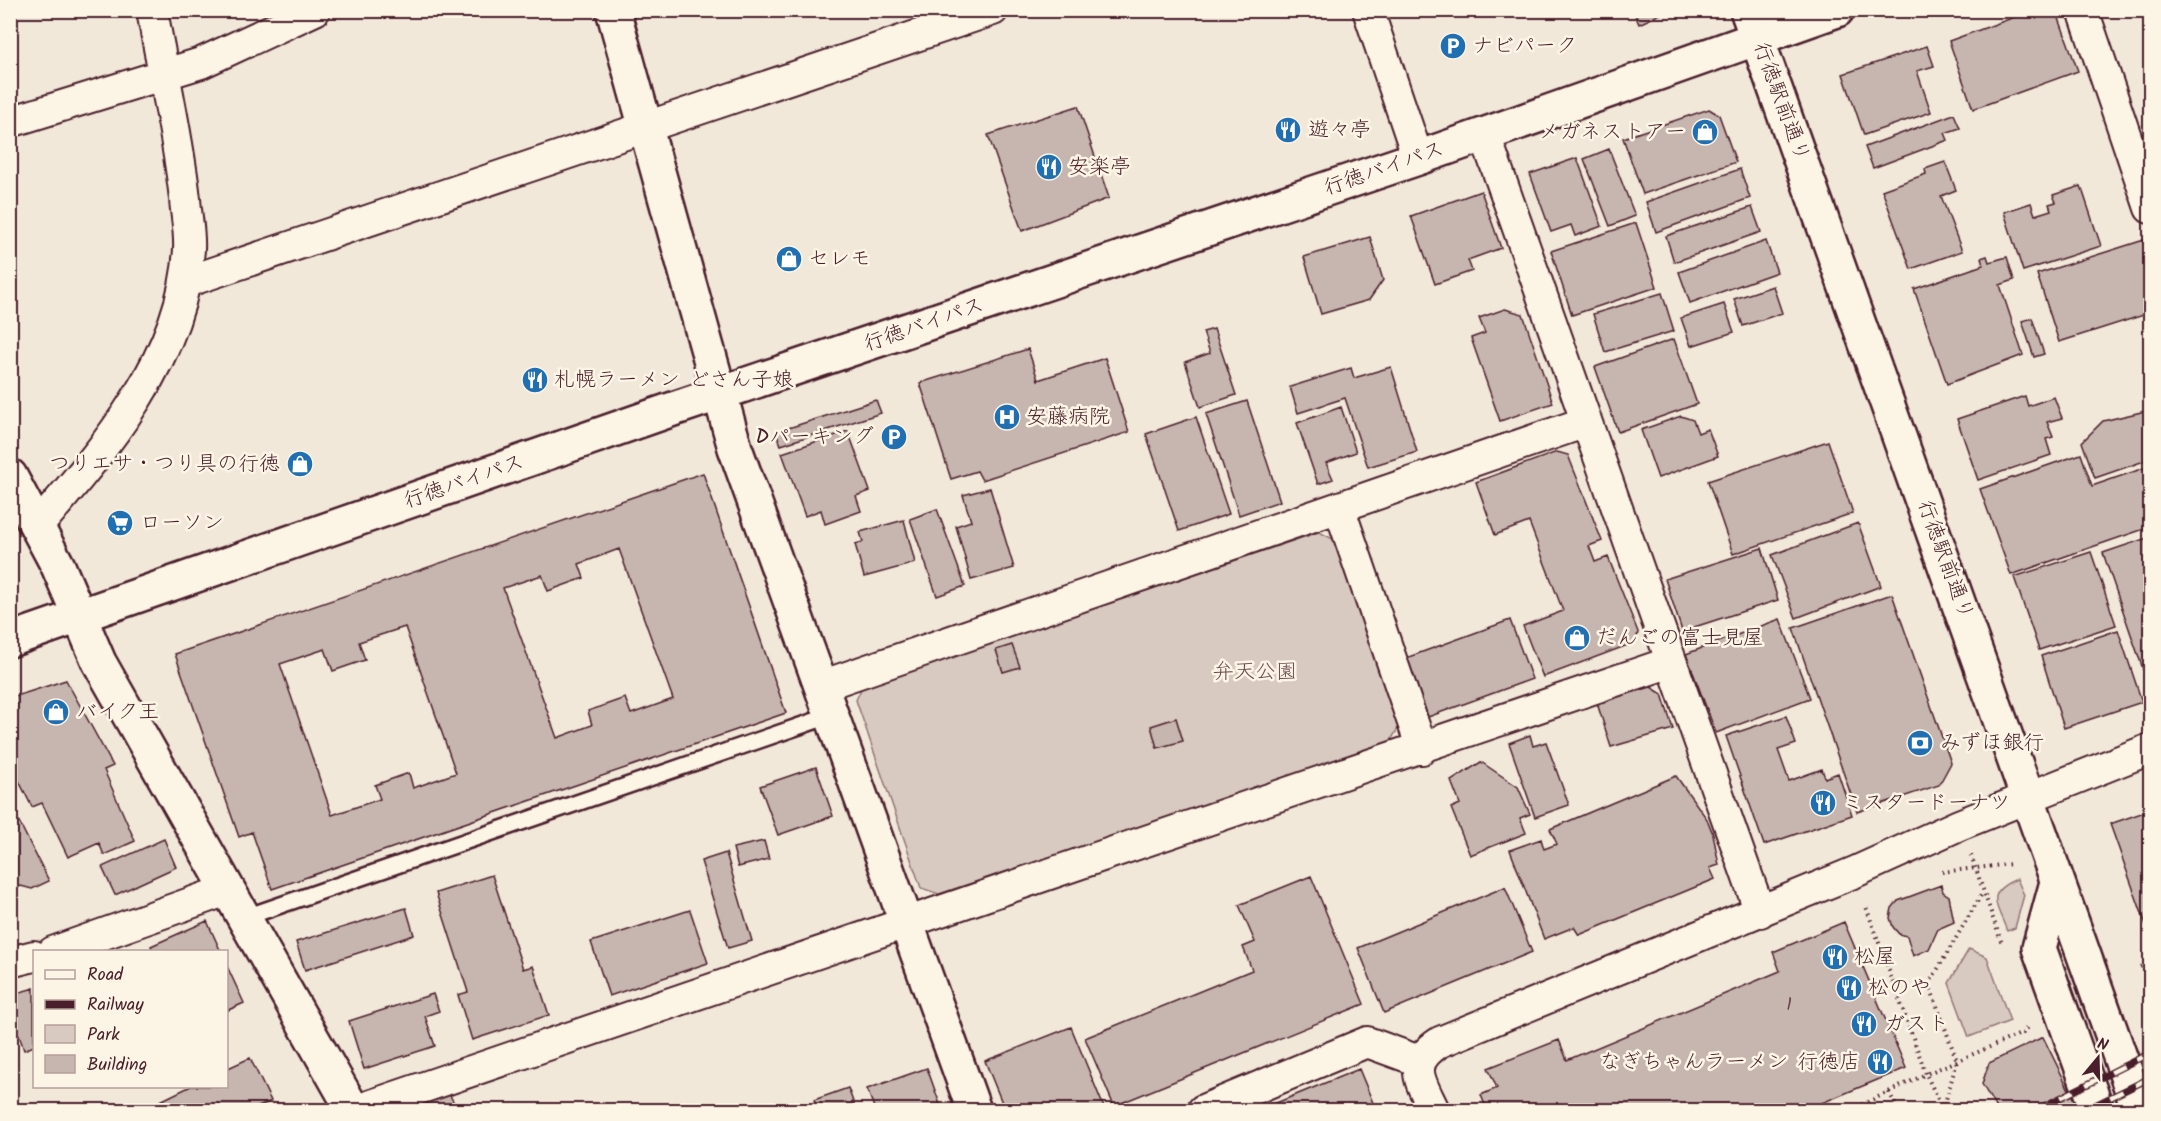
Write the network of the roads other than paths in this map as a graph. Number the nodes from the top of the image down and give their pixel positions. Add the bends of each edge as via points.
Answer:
1 (152, 10) edge
2 (315, 10) edge
3 (613, 10) edge
4 (993, 10) edge
5 (1368, 10) edge
6 (1837, 10) edge
7 (2082, 10) edge
8 (1752, 24) edge
9 (163, 75) junction
10 (10, 123) edge
11 (645, 127) junction
12 (1485, 135) junction
13 (1418, 158) junction
14 (2151, 208) edge
15 (186, 282) junction
16 (719, 393) junction
17 (1586, 422) junction
18 (10, 476) edge
19 (1339, 507) junction
20 (37, 527) junction
21 (80, 615) junction
22 (10, 640) edge
23 (1671, 662) junction
24 (827, 701) junction
25 (1422, 749) junction
26 (2151, 749) edge
27 (2029, 798) junction
28 (2056, 882) junction
29 (227, 890) junction
30 (1760, 912) junction
31 (243, 918) junction
32 (907, 923) junction
33 (56, 950) edge
34 (33, 956) edge
35 (10, 962) edge
36 (1419, 1061) junction
37 (355, 1110) edge
38 (974, 1110) edge
39 (1203, 1110) edge
40 (1434, 1110) edge
41 (2097, 1110) edge
42 (2139, 1110) edge

1 - 9 street
2 - 9 street via 201,63
3 - 11 street
4 - 11 street
5 - 13 street
6 - 8 street, 行徳バイパス
7 - 14 street
8 - 12 street, 行徳バイパス
8 - 27 street, 行徳駅前通り
9 - 10 street
9 - 15 street via 181,166 189,246
11 - 15 street
11 - 16 street
12 - 13 street, 行徳バイパス
12 - 17 street
13 - 16 street, 行徳バイパス
15 - 20 street via 182,304 154,368 85,471
16 - 21 street, 行徳バイパス
16 - 24 street via 735,448
17 - 19 street
17 - 23 street
18 - 20 street
19 - 24 street
19 - 25 street
20 - 21 street
21 - 22 street, 行徳バイパス
21 - 29 street via 99,662
23 - 25 street
23 - 30 street
24 - 31 lane
24 - 32 street
25 - 32 street
26 - 27 street
27 - 28 street, 行徳駅前通り
27 - 30 street
28 - 41 street via 2039,948
28 - 42 street, 行徳駅前通り
29 - 31 street
29 - 33 street
30 - 36 street via 1448,1039 1426,1051
31 - 37 street
32 - 37 street
32 - 38 street
34 - 35 street
36 - 39 street via 1367,1042
36 - 40 street via 1418,1074

